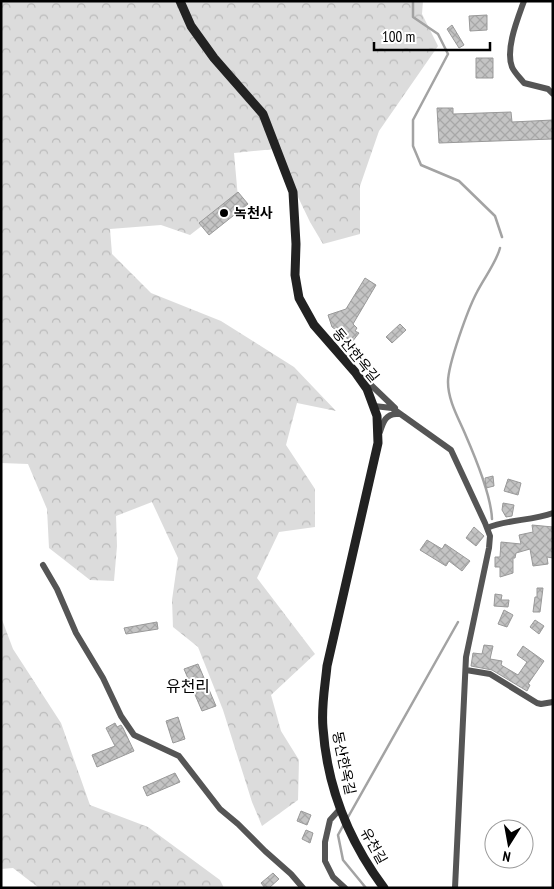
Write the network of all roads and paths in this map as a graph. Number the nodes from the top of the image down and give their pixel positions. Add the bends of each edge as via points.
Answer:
1 (180, 1) edge
2 (524, 1) edge
3 (553, 94) edge
4 (360, 377) junction
5 (374, 406) junction
6 (401, 414) junction
7 (378, 443) junction
8 (553, 513) edge
9 (487, 528) junction
10 (43, 565) dead end
11 (466, 670) junction
12 (553, 702) edge
13 (342, 812) junction
14 (304, 888) edge
15 (345, 888) edge
16 (384, 888) edge
17 (455, 888) edge

1 - 4 street, 동산한옥길 via 191,26 214,58 263,114 293,192 299,298 314,325
2 - 3 street via 510,48 512,67 524,83 548,89
4 - 5 street, 동산한옥길
4 - 6 street
5 - 6 street via 392,408
5 - 7 street, 동산한옥길
6 - 7 street via 393,413 385,418
6 - 9 street via 452,450
7 - 13 street, 동산한옥길 via 334,633 323,700 322,726 327,762
8 - 9 street via 506,521
9 - 11 street via 490,542
10 - 14 street via 76,633 134,735 178,756 220,809
11 - 12 street via 500,678 538,703
11 - 17 street
13 - 15 street via 330,820 325,861 333,877
13 - 16 street, 유천길 via 360,854

